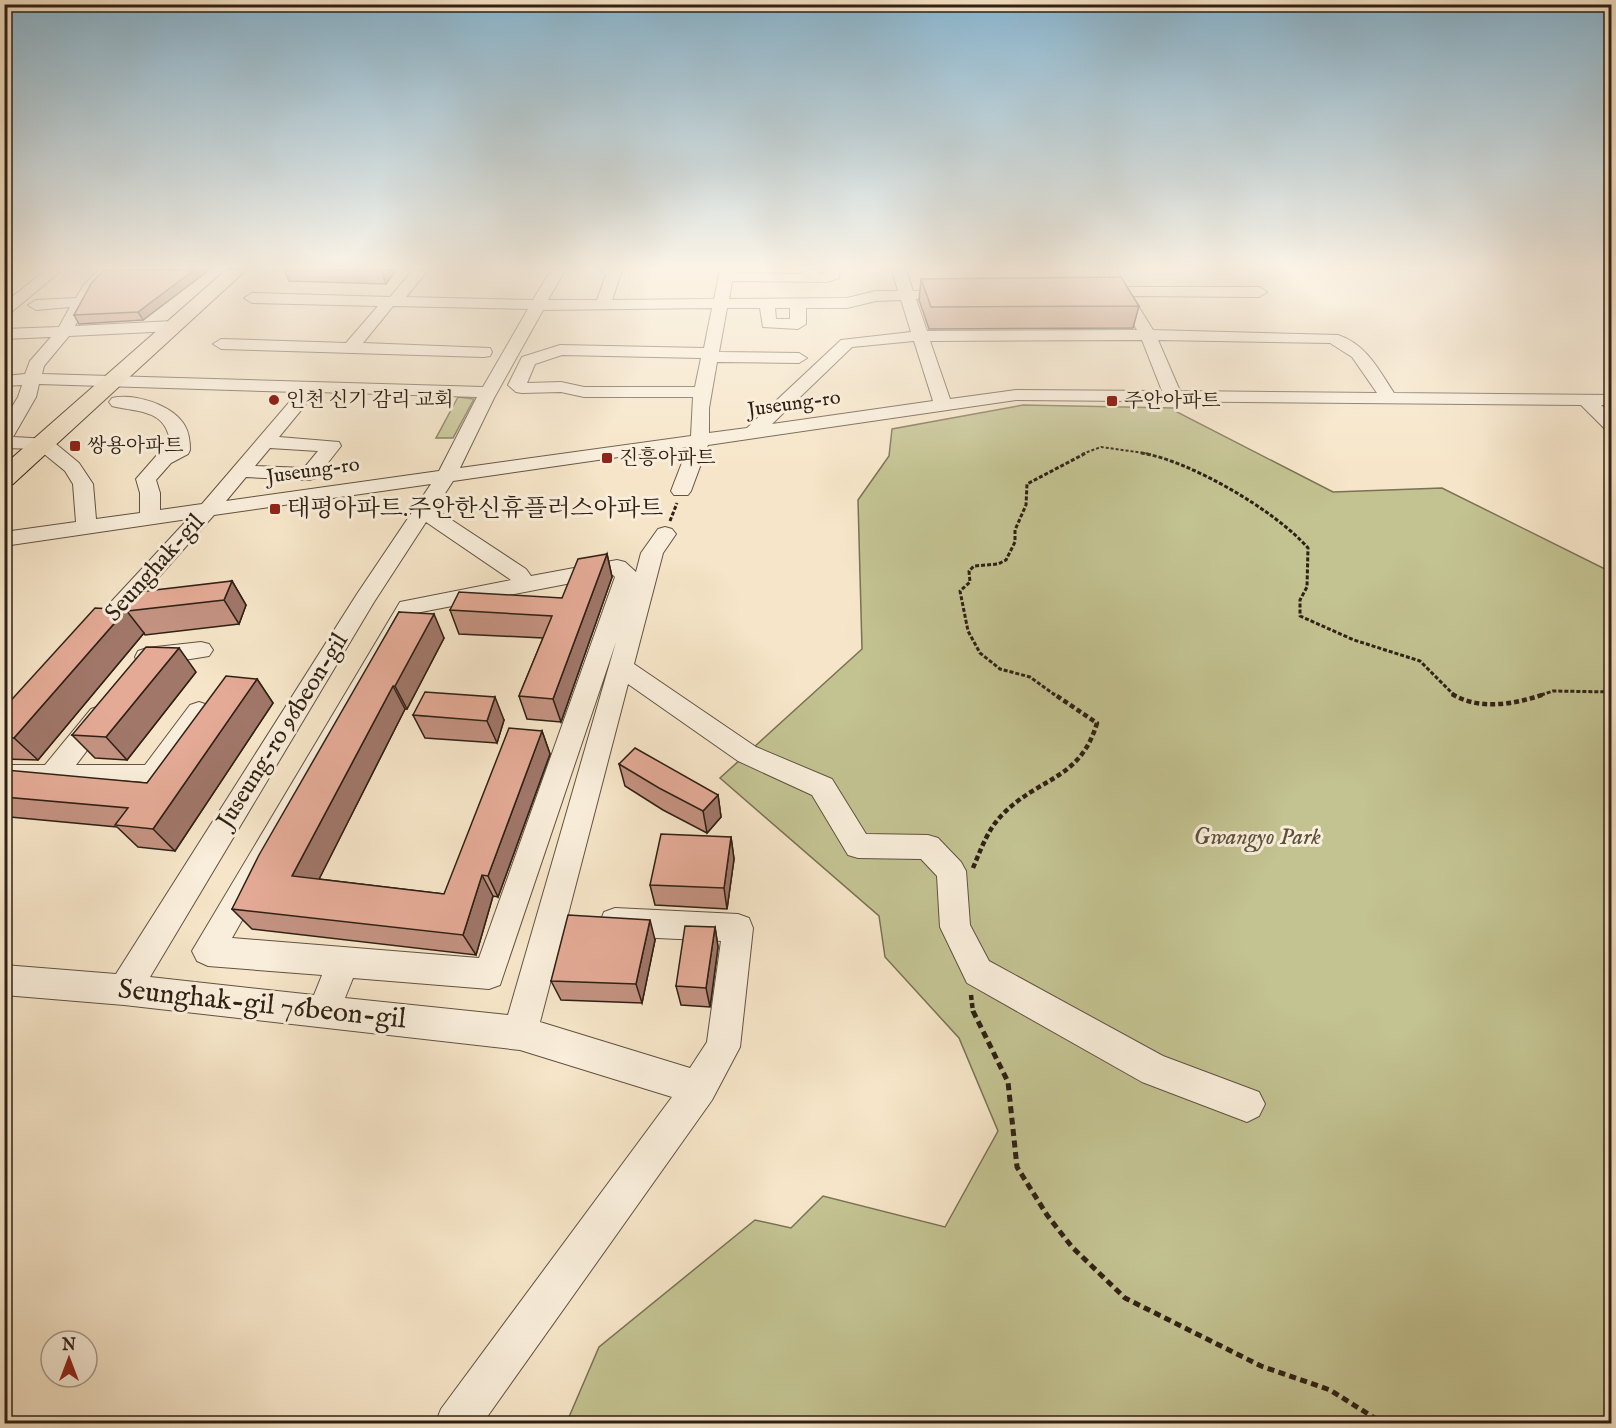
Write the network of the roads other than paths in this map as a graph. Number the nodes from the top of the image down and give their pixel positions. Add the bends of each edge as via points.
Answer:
1 (920, 336) edge
2 (59, 337) edge
3 (164, 337) edge
4 (357, 337) edge
5 (520, 337) edge
6 (669, 337) edge
7 (711, 337) edge
8 (913, 337) edge
9 (1149, 337) edge
10 (1212, 337) edge
11 (564, 343) junction
12 (221, 344) dead end
13 (709, 346) junction
14 (345, 349) junction
15 (539, 349) dead end
16 (484, 352) dead end
17 (800, 358) dead end
18 (31, 365) junction
19 (4, 367) edge
20 (319, 374) junction
21 (4, 381) edge
22 (115, 392) junction
23 (488, 392) junction
24 (703, 392) junction
25 (1173, 396) junction
26 (1389, 398) junction
27 (1585, 399) junction
28 (1611, 400) edge
29 (24, 402) junction
30 (4, 403) edge
31 (943, 405) junction
32 (10, 419) edge
33 (1611, 426) edge
34 (753, 432) junction
35 (4, 436) edge
36 (700, 440) junction
37 (4, 442) edge
38 (264, 442) junction
39 (44, 443) junction
40 (240, 471) junction
41 (447, 475) junction
42 (4, 479) edge
43 (681, 491) road end
44 (209, 509) junction
45 (423, 511) junction
46 (150, 518) junction
47 (86, 527) junction
48 (4, 540) edge
49 (522, 579) junction
50 (365, 599) junction
51 (201, 650) dead end
52 (75, 655) edge
53 (621, 667) junction
54 (199, 712) edge
55 (4, 776) edge
56 (51, 777) junction
57 (571, 919) junction
58 (344, 962) junction
59 (4, 980) edge
60 (124, 990) junction
61 (323, 1012) junction
62 (520, 1034) junction
63 (698, 1087) junction
64 (1247, 1104) dead end
65 (456, 1424) edge

1 - 31 street
2 - 18 street
3 - 22 main road
4 - 14 street, Juseung-ro
5 - 23 street, Juseung-ro 96beon-gil
6 - 11 street
7 - 13 street
8 - 34 street via 847,343
9 - 25 street
10 - 26 street via 1342,340 1353,347
11 - 13 street
11 - 15 street via 545,339 539,342
11 - 24 street via 528,361 518,385 584,392
12 - 14 street
13 - 17 street
13 - 24 street
14 - 16 street
14 - 20 street, Juseung-ro
18 - 19 street
18 - 21 street
18 - 22 street
18 - 29 street
20 - 22 street via 140,382
20 - 23 street
20 - 38 street, Juseung-ro
22 - 39 main road
22 - 46 street via 176,426 181,450 164,459 146,479
23 - 41 street, Juseung-ro 96beon-gil
24 - 36 street
25 - 26 street, Juseung-ro
25 - 31 street, Juseung-ro via 1016,395
26 - 27 street, Juseung-ro
27 - 28 street, Juseung-ro
27 - 33 street
29 - 30 street
29 - 32 street
31 - 34 street, Juseung-ro
32 - 35 street
34 - 36 street, Juseung-ro
36 - 41 street, Juseung-ro
36 - 43 street
37 - 39 street
38 - 40 street, Juseung-ro
38 - 40 street via 332,446 309,474
39 - 42 main road
39 - 47 street via 72,467 83,484
40 - 44 street, Juseung-ro
41 - 44 street, Juseung-ro
41 - 45 street, Juseung-ro 96beon-gil
44 - 46 street, Juseung-ro
44 - 52 street, Seunghak-gil
45 - 49 street
45 - 50 street, Juseung-ro 96beon-gil
46 - 47 street, Juseung-ro
47 - 48 street, Juseung-ro
49 - 50 street
49 - 53 street via 659,543
49 - 58 street via 408,606 208,951
49 - 58 street via 617,567 627,575 489,974
50 - 60 street, Juseung-ro 96beon-gil
51 - 56 street via 146,657
53 - 57 street via 579,819
53 - 64 street via 747,753 822,787 858,846 928,847 951,871 955,927 977,970 1154,1070
54 - 56 street via 152,776
55 - 56 street
57 - 62 street
57 - 63 street via 738,928 723,1047
58 - 61 street
59 - 60 street, Seunghak-gil 76beon-gil
60 - 61 street, Seunghak-gil 76beon-gil
61 - 62 street, Seunghak-gil 76beon-gil
62 - 63 street, Seunghak-gil 76beon-gil
63 - 65 street

